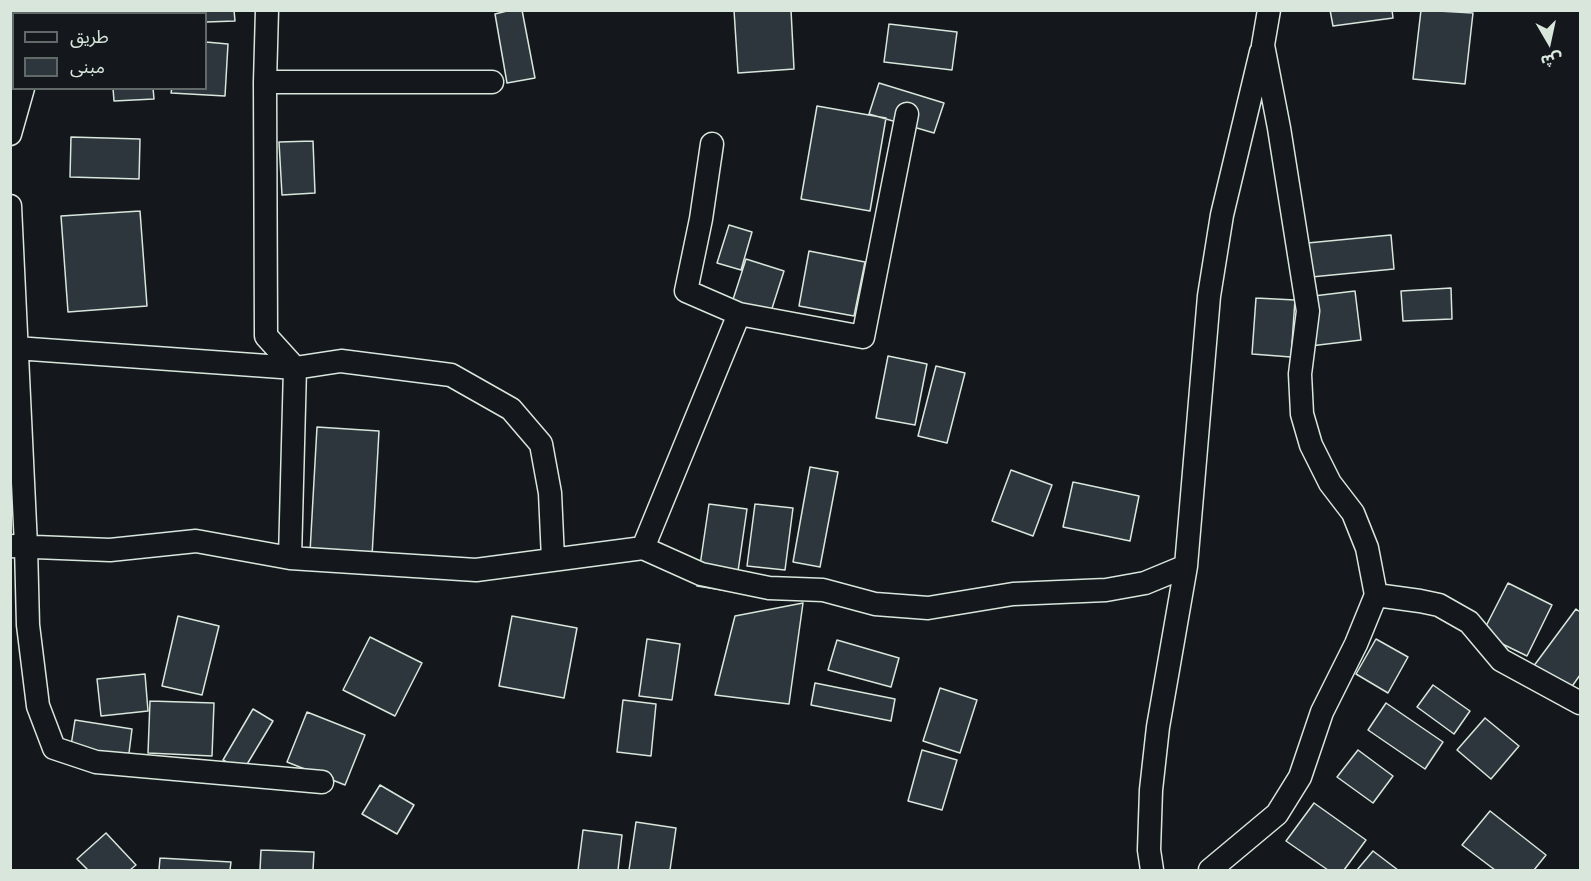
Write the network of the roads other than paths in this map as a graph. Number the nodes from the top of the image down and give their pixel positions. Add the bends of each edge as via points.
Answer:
1 (267, 10) edge
2 (1269, 10) edge
3 (1263, 45) junction
4 (492, 81) dead end
5 (265, 82) junction
6 (22, 90) edge
7 (907, 114) dead end
8 (10, 134) edge
9 (712, 144) dead end
10 (10, 206) edge
11 (740, 314) junction
12 (16, 348) junction
13 (295, 368) junction
14 (19, 546) edge
15 (643, 548) junction
16 (290, 558) junction
17 (553, 559) junction
18 (1185, 566) junction
19 (1376, 595) junction
20 (1581, 703) edge
21 (322, 782) dead end
22 (1152, 870) edge
23 (1210, 870) edge

1 - 5 street
2 - 3 street
3 - 18 street via 1222,215 1209,296
3 - 19 street via 1308,311 1300,374 1302,414 1311,446 1330,483 1353,513 1367,548
4 - 5 street
5 - 13 street via 266,336
6 - 8 street
7 - 11 street via 863,337
9 - 11 street via 686,291
10 - 12 street
11 - 15 street
12 - 13 street
12 - 14 street
13 - 16 street
13 - 17 street via 341,361 451,375 511,409 541,444 550,493
14 - 16 street via 110,550 196,541
14 - 21 street via 38,706 54,748 96,762
15 - 17 street
15 - 18 street via 701,574 769,588 823,590 874,603 928,608 1013,594 1106,590 1145,583
16 - 17 street via 476,570
18 - 22 street via 1151,790
19 - 20 street via 1439,605 1469,622 1500,660
19 - 23 street via 1322,712 1300,777 1277,814

